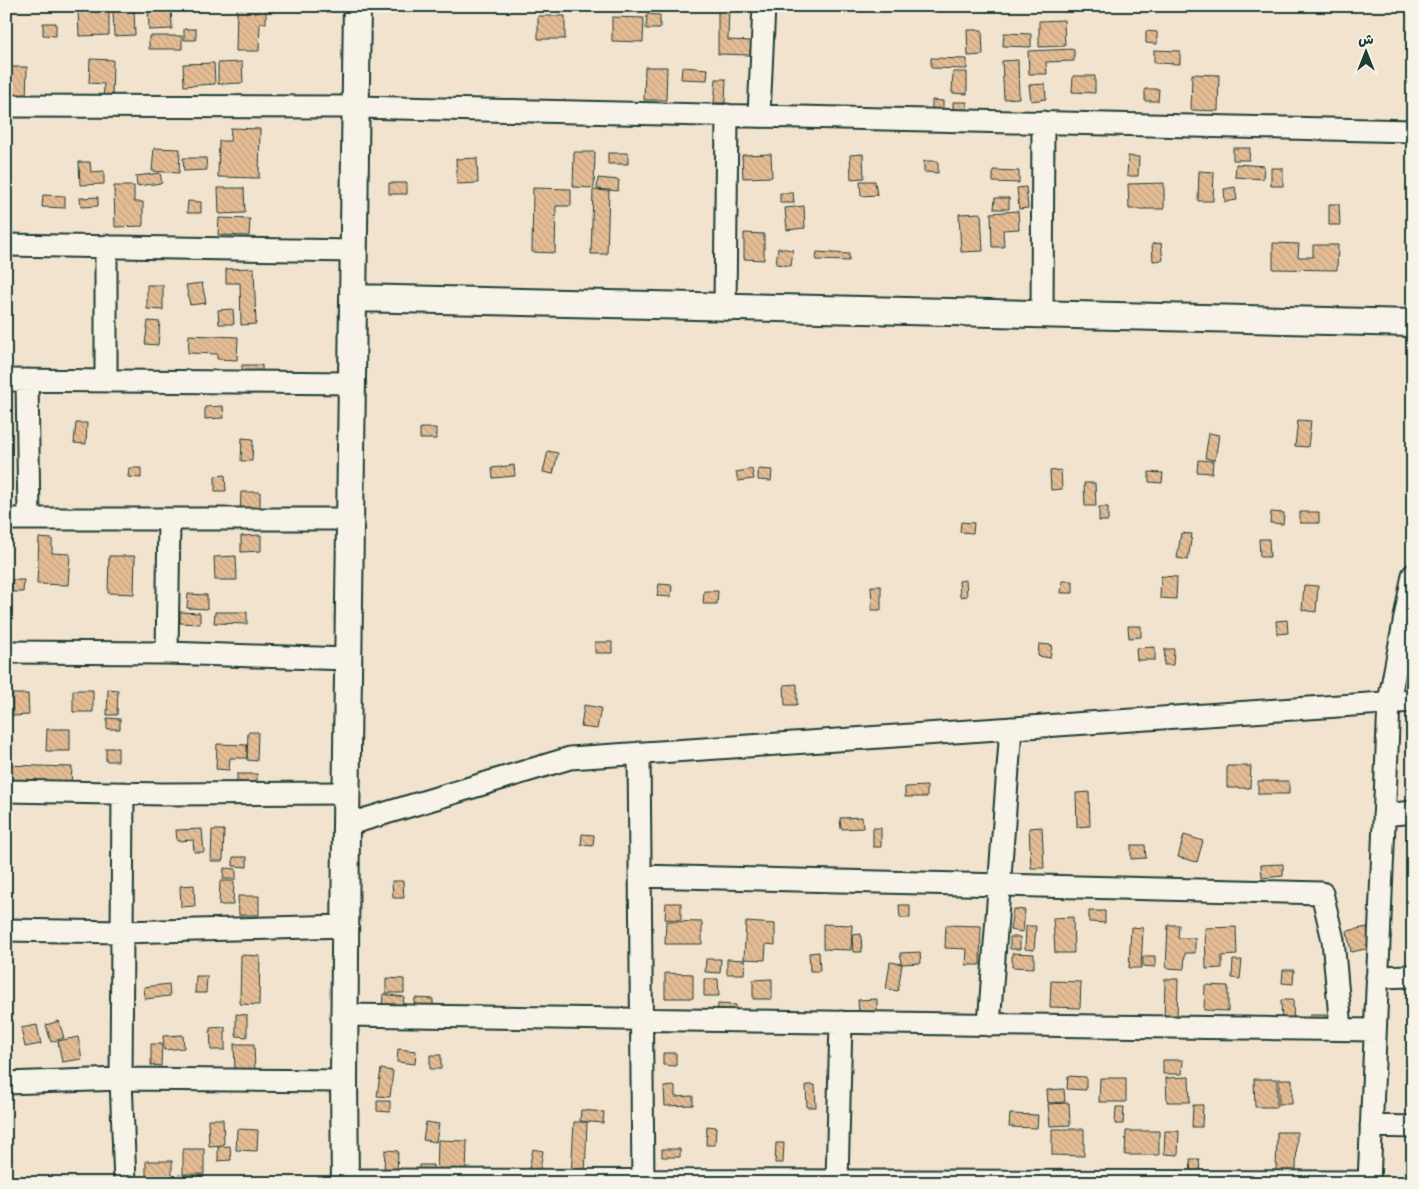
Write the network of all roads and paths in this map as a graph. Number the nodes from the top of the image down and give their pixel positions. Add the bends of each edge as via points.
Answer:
1 (357, 6) edge
2 (764, 6) edge
3 (6, 106) edge
4 (356, 107) junction
5 (727, 115) junction
6 (760, 115) junction
7 (1044, 122) junction
8 (1413, 131) edge
9 (6, 245) edge
10 (106, 246) junction
11 (354, 251) junction
12 (354, 298) junction
13 (725, 307) junction
14 (1042, 315) junction
15 (1413, 323) edge
16 (6, 380) edge
17 (28, 380) junction
18 (106, 381) junction
19 (352, 383) junction
20 (6, 519) edge
21 (29, 519) junction
22 (350, 519) junction
23 (169, 520) junction
24 (1413, 575) edge
25 (6, 652) edge
26 (167, 653) junction
27 (349, 659) junction
28 (1413, 701) edge
29 (1389, 702) junction
30 (1011, 728) junction
31 (639, 753) junction
32 (6, 791) edge
33 (123, 793) junction
34 (347, 793) junction
35 (1413, 812) edge
36 (1384, 814) junction
37 (346, 825) junction
38 (640, 876) junction
39 (999, 885) junction
40 (346, 926) junction
41 (6, 930) edge
42 (122, 932) junction
43 (1413, 976) edge
44 (1377, 977) junction
45 (345, 1015) junction
46 (641, 1019) junction
47 (841, 1022) junction
48 (989, 1024) junction
49 (1341, 1029) junction
50 (1375, 1030) junction
51 (121, 1078) junction
52 (344, 1082) junction
53 (6, 1084) edge
54 (1371, 1126) junction
55 (1413, 1127) edge
56 (345, 1181) edge
57 (837, 1181) junction
58 (643, 1182) edge
59 (1106, 1182) edge
60 (1369, 1182) edge
61 (125, 1183) edge

1 - 4 street
2 - 6 street
3 - 4 street
4 - 5 street
4 - 11 street
5 - 6 street
5 - 13 street
6 - 7 street
7 - 8 street
7 - 14 street
9 - 10 street
10 - 11 street
10 - 18 street
11 - 12 street
12 - 13 street
12 - 19 street
13 - 14 street
14 - 15 street
16 - 17 street
17 - 18 street
17 - 21 street
18 - 19 street
19 - 22 street
20 - 21 street
21 - 23 street
22 - 23 street
22 - 27 street
23 - 26 street
24 - 29 street
25 - 26 street
26 - 27 street
27 - 34 street
28 - 29 street
29 - 30 street
29 - 36 street
30 - 31 street
30 - 39 street
31 - 37 street via 570,758
31 - 38 street
32 - 33 street
33 - 34 street
33 - 42 street
34 - 37 street
35 - 36 street
36 - 44 street
37 - 40 street
38 - 39 street
38 - 46 street
39 - 48 street
39 - 49 street via 1322,893 1333,940
40 - 42 street
40 - 45 street
41 - 42 street
42 - 51 street
43 - 44 street
44 - 50 street
45 - 46 street
45 - 52 street
46 - 47 street
46 - 58 street
47 - 48 street
47 - 57 street
48 - 49 street
49 - 50 street
50 - 54 street
51 - 52 street
51 - 53 street
51 - 61 street
52 - 56 street
54 - 55 street
54 - 60 street
56 - 58 street
57 - 58 street
57 - 59 street
59 - 60 street

